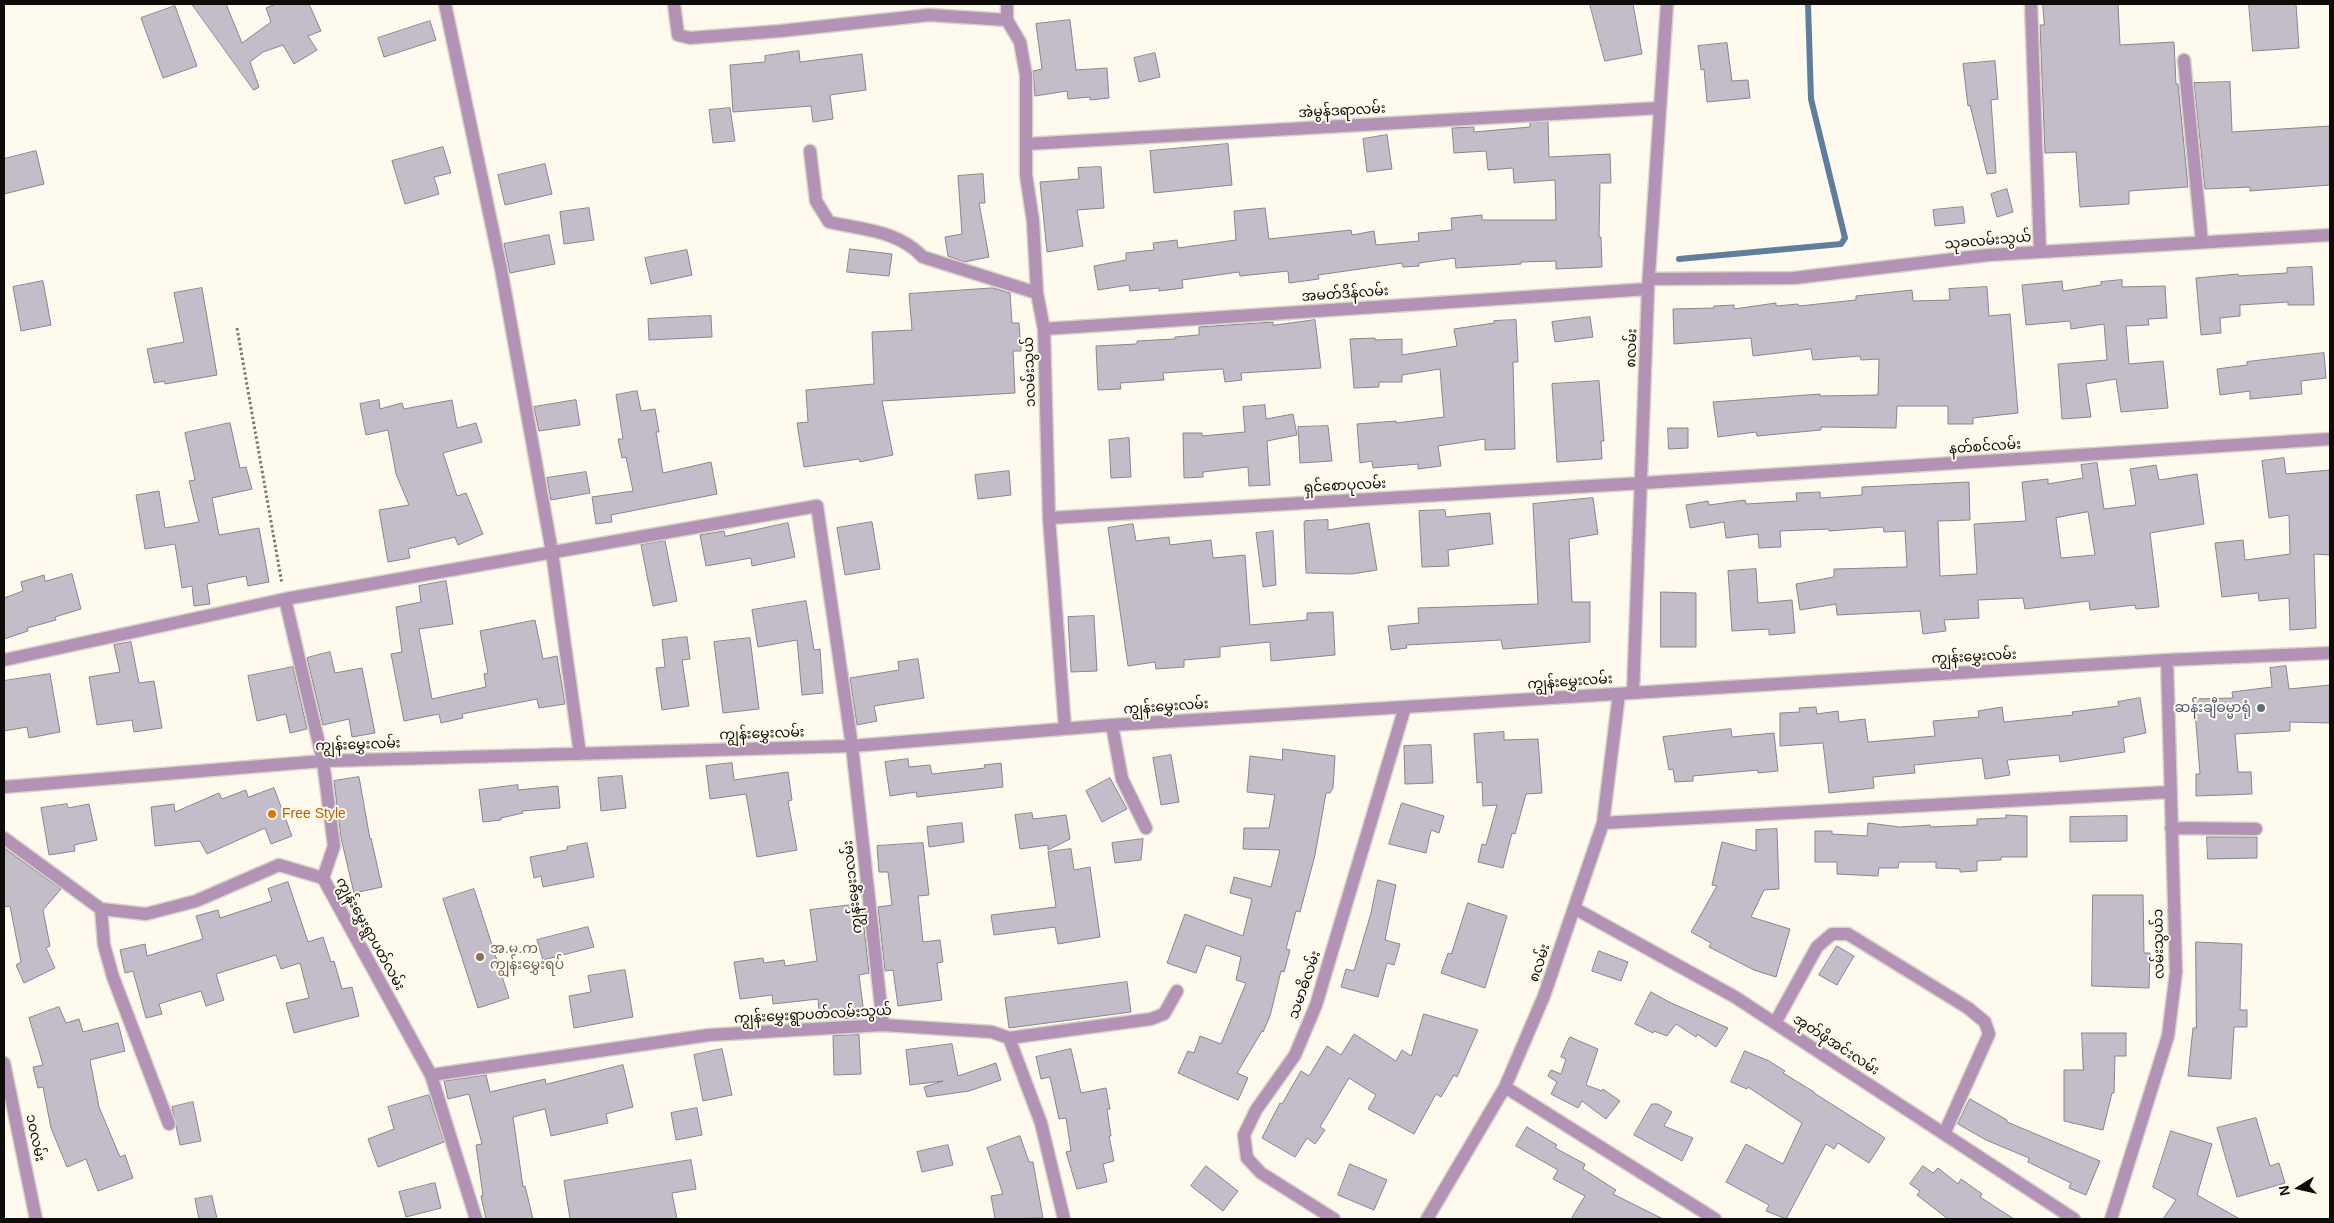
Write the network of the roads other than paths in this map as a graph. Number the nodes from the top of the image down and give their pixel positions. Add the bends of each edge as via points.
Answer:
1 (445, 4) edge
2 (674, 4) edge
3 (1007, 4) edge
4 (1667, 4) edge
5 (2031, 4) edge
6 (1007, 20) junction
7 (2184, 60) dead end
8 (1659, 108) junction
9 (1026, 144) junction
10 (810, 151) dead end
11 (2330, 235) edge
12 (2202, 242) junction
13 (2040, 252) junction
14 (1649, 284) junction
15 (1037, 293) junction
16 (1044, 329) junction
17 (2330, 440) edge
18 (1642, 484) junction
19 (1049, 518) junction
20 (552, 552) junction
21 (285, 600) junction
22 (2330, 653) edge
23 (4, 660) edge
24 (2167, 660) junction
25 (1633, 693) junction
26 (1619, 694) junction
27 (1405, 707) junction
28 (1112, 725) junction
29 (1065, 728) junction
30 (852, 746) junction
31 (580, 754) junction
32 (322, 761) junction
33 (4, 787) edge
34 (2170, 792) junction
35 (1603, 823) junction
36 (1146, 828) dead end
37 (2171, 828) junction
38 (2256, 829) dead end
39 (4, 838) edge
40 (323, 878) junction
41 (1574, 908) junction
42 (101, 909) junction
43 (1177, 991) dead end
44 (1775, 1023) junction
45 (883, 1025) junction
46 (1009, 1038) junction
47 (4, 1062) edge
48 (431, 1074) junction
49 (1505, 1086) junction
50 (169, 1124) dead end
51 (1944, 1134) junction
52 (36, 1219) edge
53 (476, 1219) edge
54 (1064, 1219) edge
55 (1334, 1219) edge
56 (1427, 1219) edge
57 (1715, 1219) edge
58 (2074, 1219) edge
59 (2111, 1219) edge

1 - 20 street via 501,269
2 - 6 street via 678,35 690,38 929,14
3 - 6 street
4 - 8 street, ၈လမ်း
5 - 13 street
6 - 9 street, ၁လမ်းသွယ် via 1020,42 1026,75
7 - 12 street
8 - 9 street, အဲမွန်ဒရာလမ်း
8 - 14 street, ၈လမ်း
9 - 15 street, ၁လမ်းသွယ်
10 - 15 street via 816,201 829,222 877,230 912,246 923,257
11 - 12 street, သုခလမ်းသွယ်
12 - 13 street, သုခလမ်းသွယ်
13 - 14 street, သုခလမ်းသွယ် via 1794,278
14 - 16 street, အမတ်ဒိန်လမ်း
14 - 18 street, ၈လမ်း
15 - 16 street, ၁လမ်းသွယ်
16 - 19 street, ၁လမ်းသွယ်
17 - 18 street, နတ်စင်လမ်း
18 - 19 street, ရှင်စောပုလမ်း
18 - 25 street, ၈လမ်း
19 - 29 street, ၁လမ်းသွယ်
20 - 21 street
20 - 30 street, ကျွန်းမွှေး၁လမ်း via 817,506
20 - 31 street
21 - 23 street
21 - 32 street
22 - 24 street, ကျွန်းမွှေးလမ်း
24 - 25 street, ကျွန်းမွှေးလမ်း
24 - 34 street, လမ်းသွယ်၁
25 - 26 street, ကျွန်းမွှေးလမ်း
26 - 27 street, ကျွန်းမွှေးလမ်း
26 - 35 street, ၈လမ်း
27 - 28 street, ကျွန်းမွှေးလမ်း
27 - 55 street, သမာဓိလမ်း via 1316,1005 1295,1055 1256,1110 1244,1135 1247,1158 1261,1173
28 - 29 street, ကျွန်းမွှေးလမ်း
28 - 36 street via 1122,780
29 - 30 street, ကျွန်းမွှေးလမ်း
30 - 31 street, ကျွန်းမွှေးလမ်း
30 - 45 street, ကျွန်းမွှေး၁လမ်း
31 - 32 street, ကျွန်းမွှေးလမ်း
32 - 33 street, ကျွန်းမွှေးလမ်း
32 - 40 street via 334,846
34 - 35 street
34 - 37 street, လမ်းသွယ်၁
35 - 41 street, ၈လမ်း
37 - 38 street
37 - 59 street, လမ်းသွယ်၁ via 2176,972 2168,1036
39 - 42 street, ကျွန်းမွှေးရွာပတ်လမ်း
40 - 42 street, ကျွန်းမွှေးရွာပတ်လမ်း via 279,865 196,901 146,914
40 - 48 street, ကျွန်းမွှေးရွာပတ်လမ်း
41 - 44 street, အုတ်ဖိုအင်းလမ်း via 1735,997
41 - 49 street, ၈လမ်း via 1544,996
42 - 50 street via 104,945 113,977
43 - 46 street via 1164,1014 1151,1019
44 - 51 street, အုတ်ဖိုအင်းလမ်း
44 - 51 street via 1817,947 1832,934 1848,934 1968,1008 1985,1022 1989,1034
45 - 46 street, ကျွန်းမွှေးရွာပတ်လမ်းသွယ် via 992,1032
45 - 48 street, ကျွန်းမွှေးရွာပတ်လမ်းသွယ် via 709,1035
46 - 54 street via 1041,1123
47 - 52 street, ၁၀လမ်း
48 - 53 street, ကျွန်းမွှေးရွာပတ်လမ်း
49 - 56 street, ၈လမ်း
49 - 57 street
51 - 58 street, အုတ်ဖိုအင်းလမ်း

